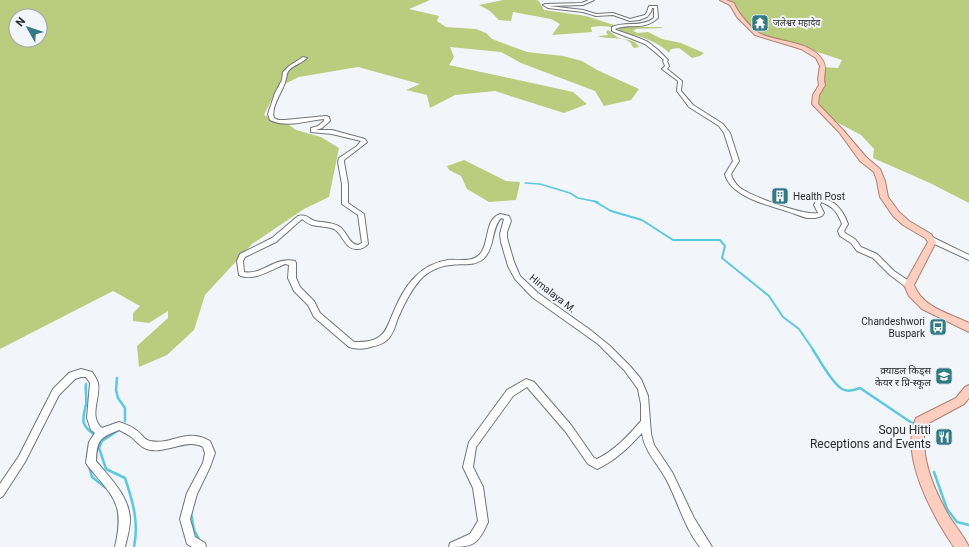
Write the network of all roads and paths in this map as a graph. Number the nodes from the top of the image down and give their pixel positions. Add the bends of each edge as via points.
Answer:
1 (592, 0) edge
2 (722, 0) edge
3 (305, 58) dead end
4 (930, 239) junction
5 (969, 258) edge
6 (909, 285) junction
7 (969, 328) edge
8 (969, 390) edge
9 (646, 422) junction
10 (100, 432) junction
11 (0, 493) edge
12 (120, 547) edge
13 (201, 547) edge
14 (454, 547) edge
15 (707, 547) edge
16 (962, 547) edge

1 - 6 street via 583,4 545,5 592,14 613,14 630,20 643,18 648,14 650,7 656,7 656,18 650,24 618,26 613,28 614,31 656,48 666,60 667,66 664,69 680,81 679,91 684,98 691,106 721,125 727,133 736,160 728,173 734,186 770,205 805,216 820,215 817,205 819,200 832,203 840,211 845,224 842,234 853,241 859,249 875,256
2 - 4 main road via 732,4 734,11 754,28 757,34 809,50 820,59 822,85 814,102 863,159 877,171 884,197 896,214 906,224
3 - 9 street, Himalaya M. via 285,71 270,115 271,119 286,123 324,117 327,121 313,131 332,132 363,140 359,147 341,159 345,204 361,214 365,244 354,247 339,229 312,223 304,217 274,240 245,254 240,261 241,273 249,275 284,262 293,263 294,283 311,303 317,315 352,345 376,342 386,337 410,288 418,278 430,269 447,262 467,262 479,258 486,250 493,224 497,219 508,217 503,234 516,276 540,299 603,344 632,375 643,392
4 - 5 street
4 - 6 main road via 932,245
6 - 7 main road via 912,294 922,305
8 - 16 main road via 960,401 920,422 917,437 923,473 930,494
9 - 14 street via 622,449 597,464 591,461 568,428 530,385 526,383 510,393 472,445 468,466 478,487 483,522 474,538
9 - 15 street, Himalaya M. via 648,444 669,475 695,530
10 - 11 street via 91,418 94,383 88,374 72,376 56,392 22,459
10 - 12 street via 92,444 91,463 118,494 125,509
10 - 13 street via 119,426 133,433 140,442 152,446 186,440 203,440 208,444 210,453 207,464 192,493 185,519 191,540

